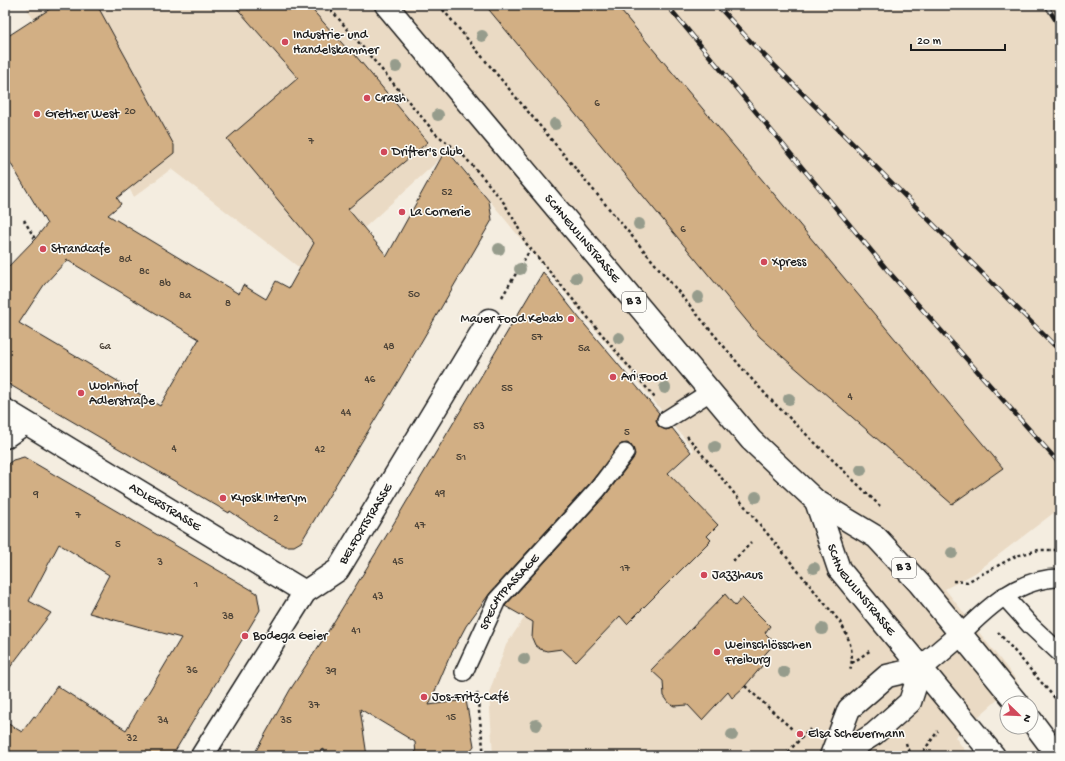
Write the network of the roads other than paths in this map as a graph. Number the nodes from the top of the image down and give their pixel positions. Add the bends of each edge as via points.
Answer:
1 (386, 5) edge
2 (489, 320) road end
3 (710, 392) junction
4 (5, 410) edge
5 (668, 419) road end
6 (25, 423) junction
7 (5, 437) edge
8 (625, 454) dead end
9 (816, 501) junction
10 (1060, 578) edge
11 (305, 592) junction
12 (1004, 596) junction
13 (961, 634) junction
14 (1060, 653) edge
15 (921, 668) junction
16 (464, 672) road end
17 (1011, 695) edge
18 (1039, 731) edge
19 (202, 756) edge
20 (831, 756) edge
21 (839, 756) edge
22 (994, 756) edge
23 (1058, 756) edge

1 - 3 main road, SCHNEWLINSTRASSE / B 3
2 - 11 main road, BELFORTSTRASSE via 338,570
3 - 5 lane
3 - 9 main road, SCHNEWLINSTRASSE / B 3 via 751,440
4 - 6 main road, ADLERSTRASSE
6 - 7 main road
6 - 11 main road, ADLERSTRASSE
8 - 16 lane, SPECHTPASSAGE via 598,489 497,600
9 - 13 main road, SCHNEWLINSTRASSE / B 3 via 876,537 919,583
9 - 15 main road, SCHNEWLINSTRASSE / B 3 via 839,569
10 - 12 lane via 1034,582
11 - 19 main road, BELFORTSTRASSE
12 - 13 lane via 981,613
12 - 14 lane
13 - 15 main road
13 - 17 main road, B 3
15 - 20 main road via 887,676 849,709
15 - 21 main road via 910,702 874,734
15 - 22 main road, B 3
18 - 23 main road

